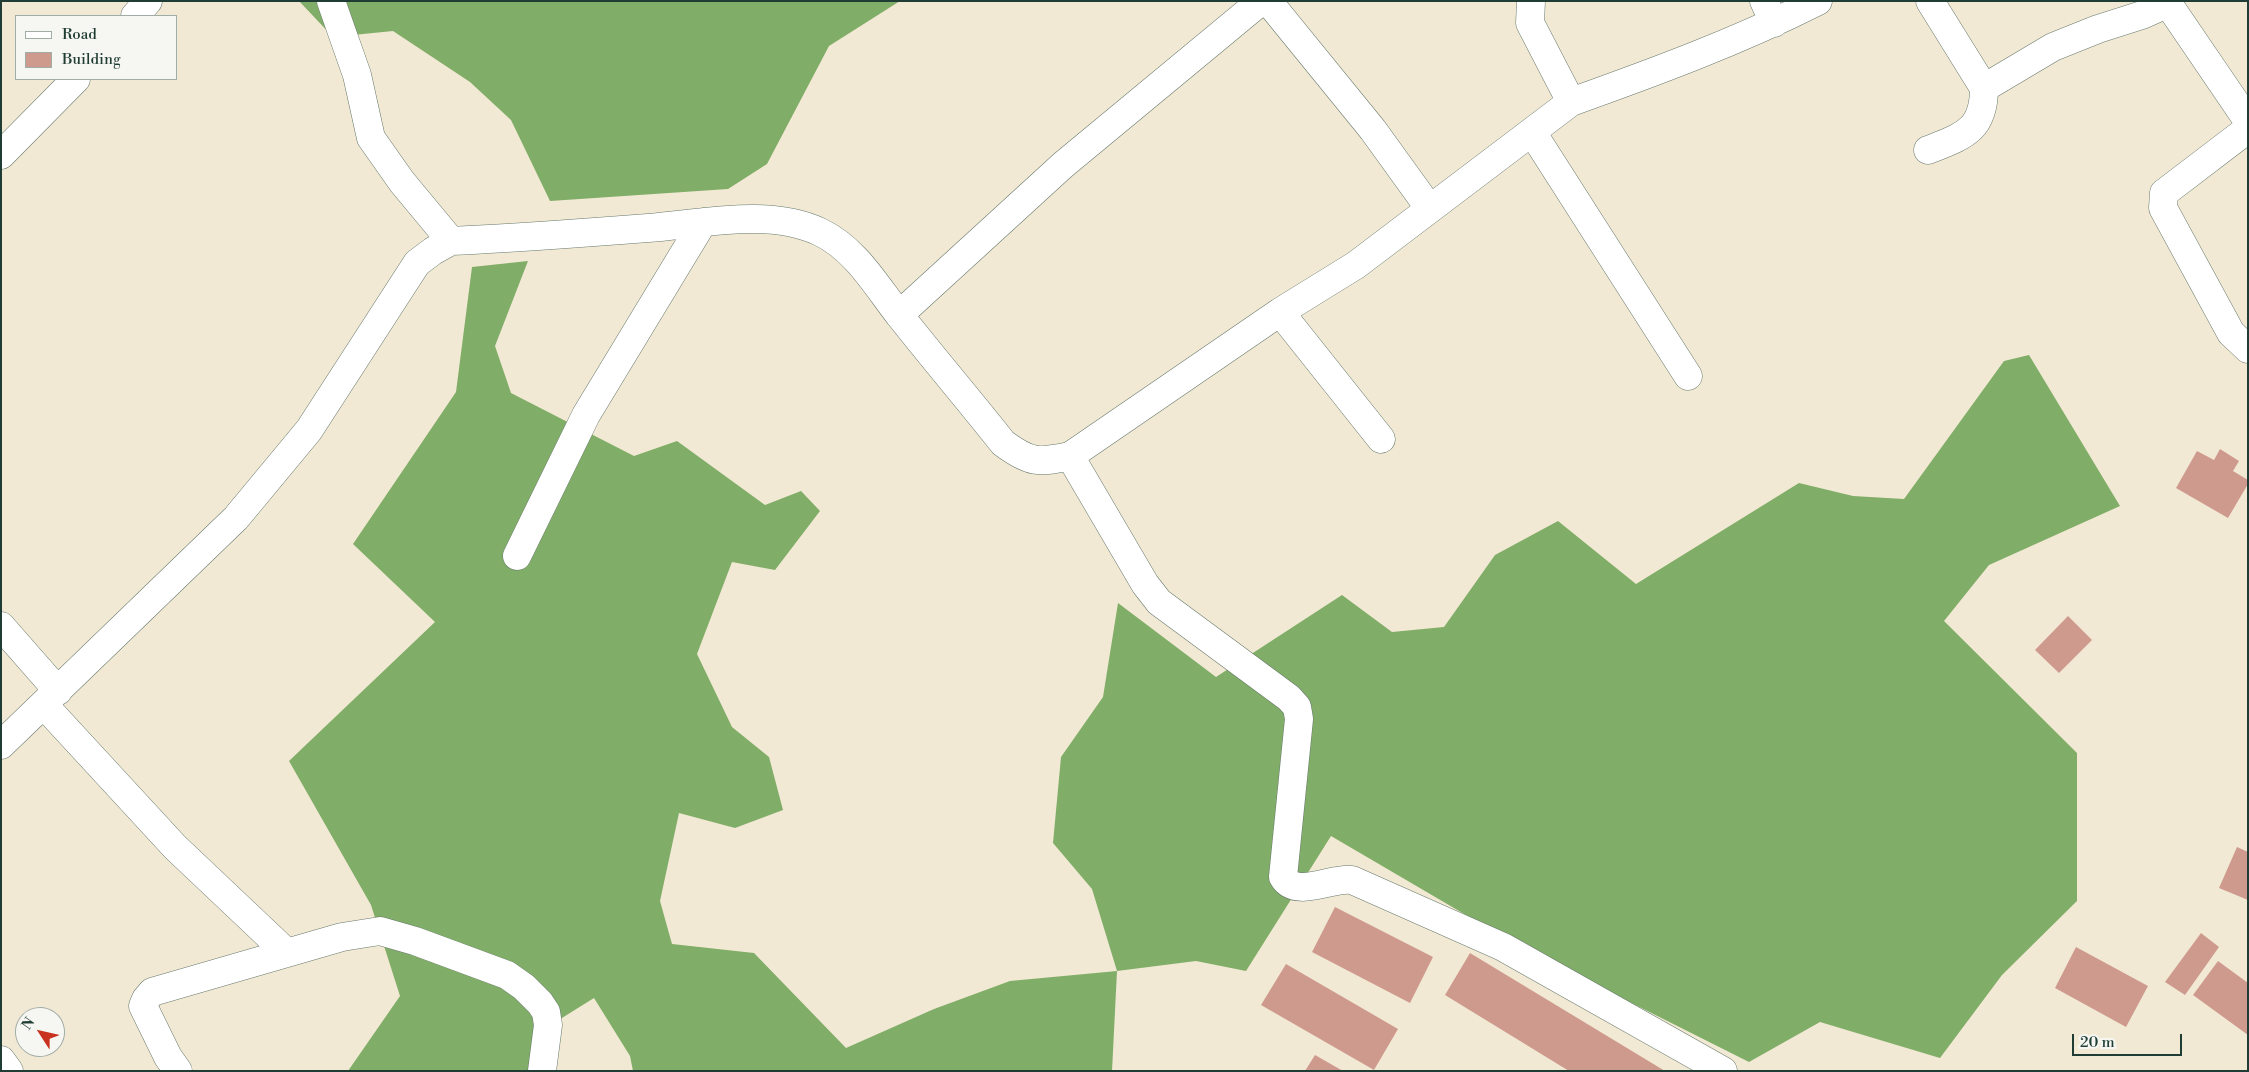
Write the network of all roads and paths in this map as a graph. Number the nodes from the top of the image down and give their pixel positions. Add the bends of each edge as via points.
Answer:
1 (148, 1) edge
2 (332, 1) edge
3 (1261, 1) edge
4 (1268, 1) edge
5 (1531, 1) edge
6 (1818, 1) edge
7 (1930, 1) edge
8 (2167, 2) edge
9 (1769, 12) edge
10 (136, 15) edge
11 (75, 80) edge
12 (1984, 88) junction
13 (1571, 102) junction
14 (2248, 121) edge
15 (2248, 129) edge
16 (1532, 132) junction
17 (1928, 150) dead end
18 (1, 155) edge
19 (1430, 209) junction
20 (703, 222) junction
21 (452, 241) junction
22 (1280, 312) junction
23 (899, 315) junction
24 (2248, 349) edge
25 (1688, 376) dead end
26 (1381, 439) dead end
27 (1070, 456) junction
28 (517, 556) dead end
29 (1, 626) edge
30 (51, 698) junction
31 (1, 745) edge
32 (286, 953) junction
33 (1, 1060) edge
34 (8, 1071) edge
35 (178, 1071) edge
36 (542, 1071) edge
37 (1723, 1071) edge

1 - 10 street
2 - 21 street via 357,75 371,138 402,182
3 - 23 street via 1063,165
4 - 19 street via 1373,130
5 - 13 street via 1530,23
6 - 9 street
7 - 12 street
8 - 12 street via 2142,15 2052,47
8 - 14 street
9 - 13 street via 1642,77
11 - 18 street
12 - 17 street via 1984,103 1973,127 1961,136
13 - 16 street
15 - 24 street via 2164,193 2162,200 2163,208 2231,333
16 - 19 street
16 - 25 street
19 - 22 street via 1356,265
20 - 21 street
20 - 23 street via 743,218 797,224 820,232 840,244 860,263
20 - 28 street via 586,415
21 - 30 street via 417,263 309,430 236,518
22 - 26 street
22 - 27 street
23 - 27 street via 1003,443 1031,460 1049,461
27 - 37 street via 1144,584 1159,602 1297,707 1299,719 1285,881 1299,887 1343,878 1352,880 1503,948
29 - 30 street
30 - 31 street
30 - 32 street via 175,847
32 - 35 street via 152,992 144,1006
32 - 36 street via 342,937 380,931 414,940 507,975 540,1002 546,1012 548,1025
33 - 34 street

